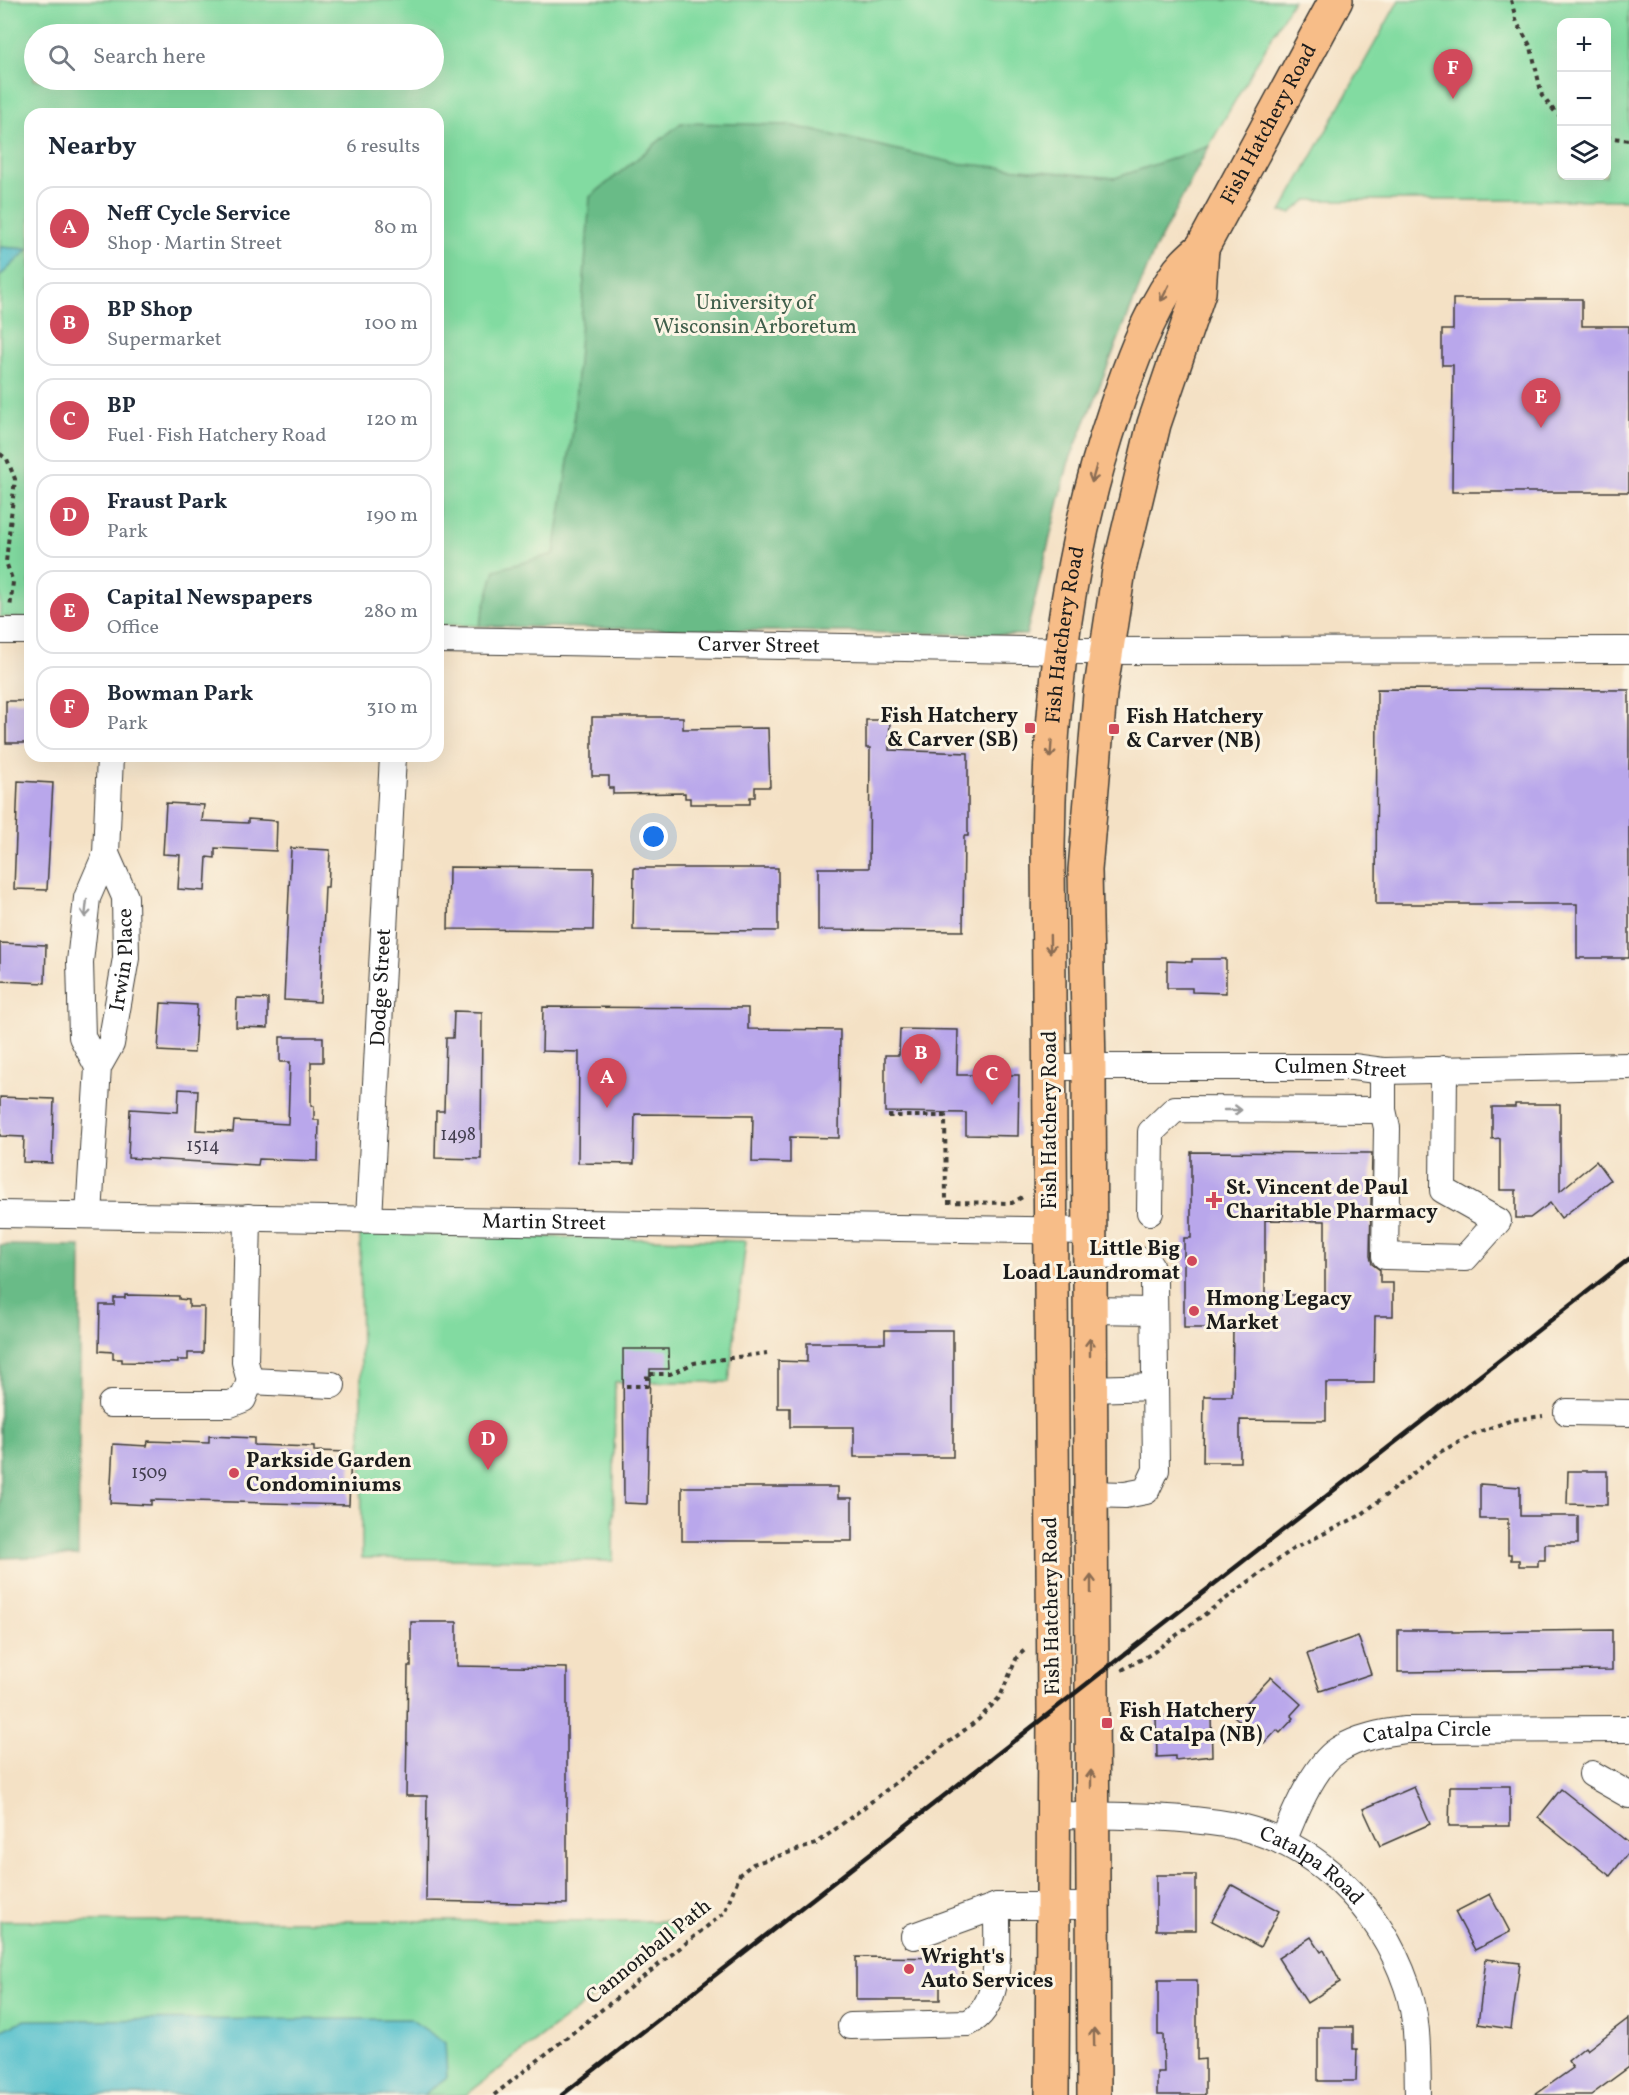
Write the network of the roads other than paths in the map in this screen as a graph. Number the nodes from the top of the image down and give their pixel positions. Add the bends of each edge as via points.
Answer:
1 (1336, 0) edge
2 (1202, 248) junction
3 (444, 640) edge
4 (1082, 650) junction
5 (1629, 650) edge
6 (110, 762) edge
7 (393, 762) edge
8 (106, 854) junction
9 (1629, 1066) edge
10 (98, 1067) junction
11 (1051, 1067) junction
12 (1089, 1068) junction
13 (1176, 1068) junction
14 (1444, 1069) junction
15 (1383, 1071) junction
16 (1175, 1109) junction
17 (1383, 1110) junction
18 (1150, 1212) dead end
19 (0, 1214) edge
20 (89, 1215) junction
21 (248, 1217) junction
22 (369, 1219) junction
23 (1050, 1231) junction
24 (1090, 1242) junction
25 (1090, 1310) junction
26 (1154, 1311) junction
27 (250, 1381) junction
28 (332, 1385) dead end
29 (1155, 1387) junction
30 (1090, 1389) junction
31 (111, 1404) dead end
32 (1567, 1412) road end
33 (1629, 1413) edge
34 (1090, 1494) junction
35 (1629, 1729) edge
36 (1592, 1774) dead end
37 (1629, 1796) edge
38 (1053, 1815) junction
39 (1091, 1816) junction
40 (1283, 1842) junction
41 (997, 1906) junction
42 (1053, 1906) junction
43 (1092, 1906) junction
44 (914, 1936) dead end
45 (851, 2026) dead end
46 (1052, 2095) edge
47 (1094, 2095) edge
48 (1418, 2095) edge

1 - 2 main road, Fish Hatchery Road
2 - 4 main road, Fish Hatchery Road via 1202,284 1154,424 1130,516
2 -> 4 main road, Fish Hatchery Road via 1172,280 1137,350 1087,501 1075,554
3 - 4 street, Carver Street
4 - 5 street, Carver Street
4 -> 11 main road, Fish Hatchery Road via 1049,775
4 - 12 main road, Fish Hatchery Road
6 - 8 street, Irwin Place
7 - 22 street, Dodge Street
8 -> 10 street, Irwin Place via 87,898 80,962 82,1037
8 - 10 street, Irwin Place via 125,897 126,958 111,1044
9 - 14 street, Culmen Street
10 - 20 street, Irwin Place
11 - 12 street, Culmen Street
11 - 23 main road, Fish Hatchery Road
12 - 13 street, Culmen Street
12 - 24 main road, Fish Hatchery Road
13 - 15 street, Culmen Street via 1353,1067
13 - 16 street
14 - 15 street, Culmen Street
14 - 17 street via 1443,1190 1498,1221 1465,1258 1385,1256 1387,1128
15 - 17 street
16 -> 17 street
16 - 18 street via 1151,1132
19 - 20 street, Martin Street
20 - 21 street, Martin Street
21 - 22 street, Martin Street
21 - 27 street via 245,1362
22 - 23 street, Martin Street
23 - 24 street, Martin Street
23 - 38 main road, Fish Hatchery Road
24 - 25 main road, Fish Hatchery Road
24 - 26 street, Martin Street via 1150,1265
25 - 26 street
30 -> 25 main road, Fish Hatchery Road
26 - 29 street
27 - 28 street
27 - 31 street via 243,1399 230,1404
29 - 30 street
29 - 34 street via 1156,1470 1146,1491
30 - 34 main road, Fish Hatchery Road
32 - 33 street
39 -> 34 main road, Fish Hatchery Road
35 - 40 street, Catalpa Circle via 1405,1730 1371,1735 1336,1750 1298,1804
36 - 37 street
38 - 39 street, Catalpa Road
38 - 42 main road, Fish Hatchery Road
39 - 40 street, Catalpa Road via 1187,1819 1233,1826
39 - 43 main road, Fish Hatchery Road
40 - 48 street, Catalpa Road via 1315,1860 1355,1895 1387,1939 1408,1988 1417,2043
41 - 42 street
41 - 44 street
41 - 45 street via 994,1977 989,2002 980,2017 968,2023
42 - 43 street
42 - 46 main road, Fish Hatchery Road
47 -> 43 main road, Fish Hatchery Road

